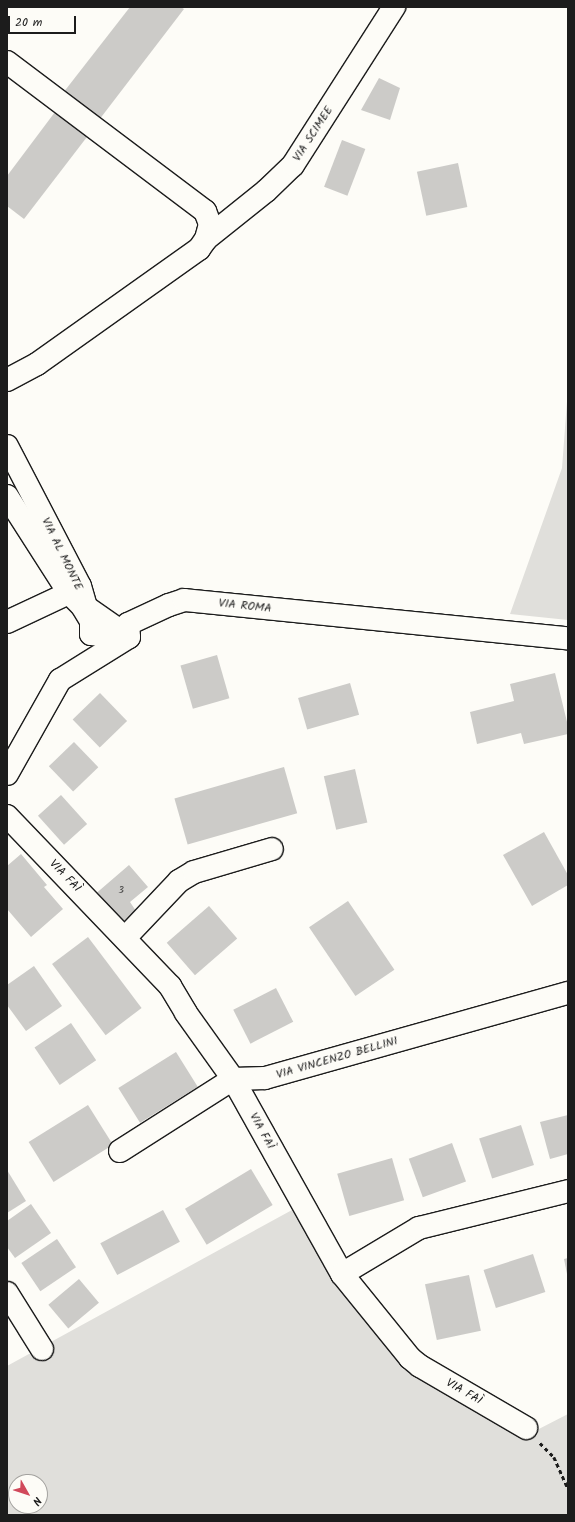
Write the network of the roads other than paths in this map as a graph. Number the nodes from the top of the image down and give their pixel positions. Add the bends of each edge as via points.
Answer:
1 (394, 7) edge
2 (7, 62) edge
3 (206, 239) junction
4 (37, 364) junction
5 (7, 380) edge
6 (7, 394) edge
7 (7, 446) edge
8 (7, 496) edge
9 (69, 594) junction
10 (7, 622) edge
11 (129, 637) junction
12 (568, 638) edge
13 (7, 774) edge
14 (7, 816) edge
15 (272, 849) dead end
16 (125, 938) junction
17 (568, 993) edge
18 (233, 1079) junction
19 (120, 1151) dead end
20 (568, 1191) edge
21 (342, 1274) junction
22 (7, 1293) edge
23 (42, 1349) dead end
24 (526, 1428) road end

1 - 3 street, VIA SCIMEE via 293,165 266,191
2 - 3 street via 205,212 210,224
3 - 4 street via 198,249
4 - 5 street
4 - 6 street
7 - 11 street, VIA AL MONTE via 80,586 86,607
8 - 9 street, VIA AL MONTE
9 - 10 street
9 - 11 street, VIA AL MONTE via 82,606 91,620 91,634
11 - 12 street, VIA ROMA via 128,624 184,600
11 - 13 street via 60,680
14 - 16 street, VIA FAÌ
15 - 16 street via 194,872 184,878
16 - 18 street, VIA FAÌ via 170,986
17 - 18 street, VIA VINCENZO BELLINI via 265,1078
18 - 19 street
18 - 21 street, VIA FAÌ
20 - 21 street via 418,1228
21 - 24 street, VIA FAÌ via 410,1358
22 - 23 street

